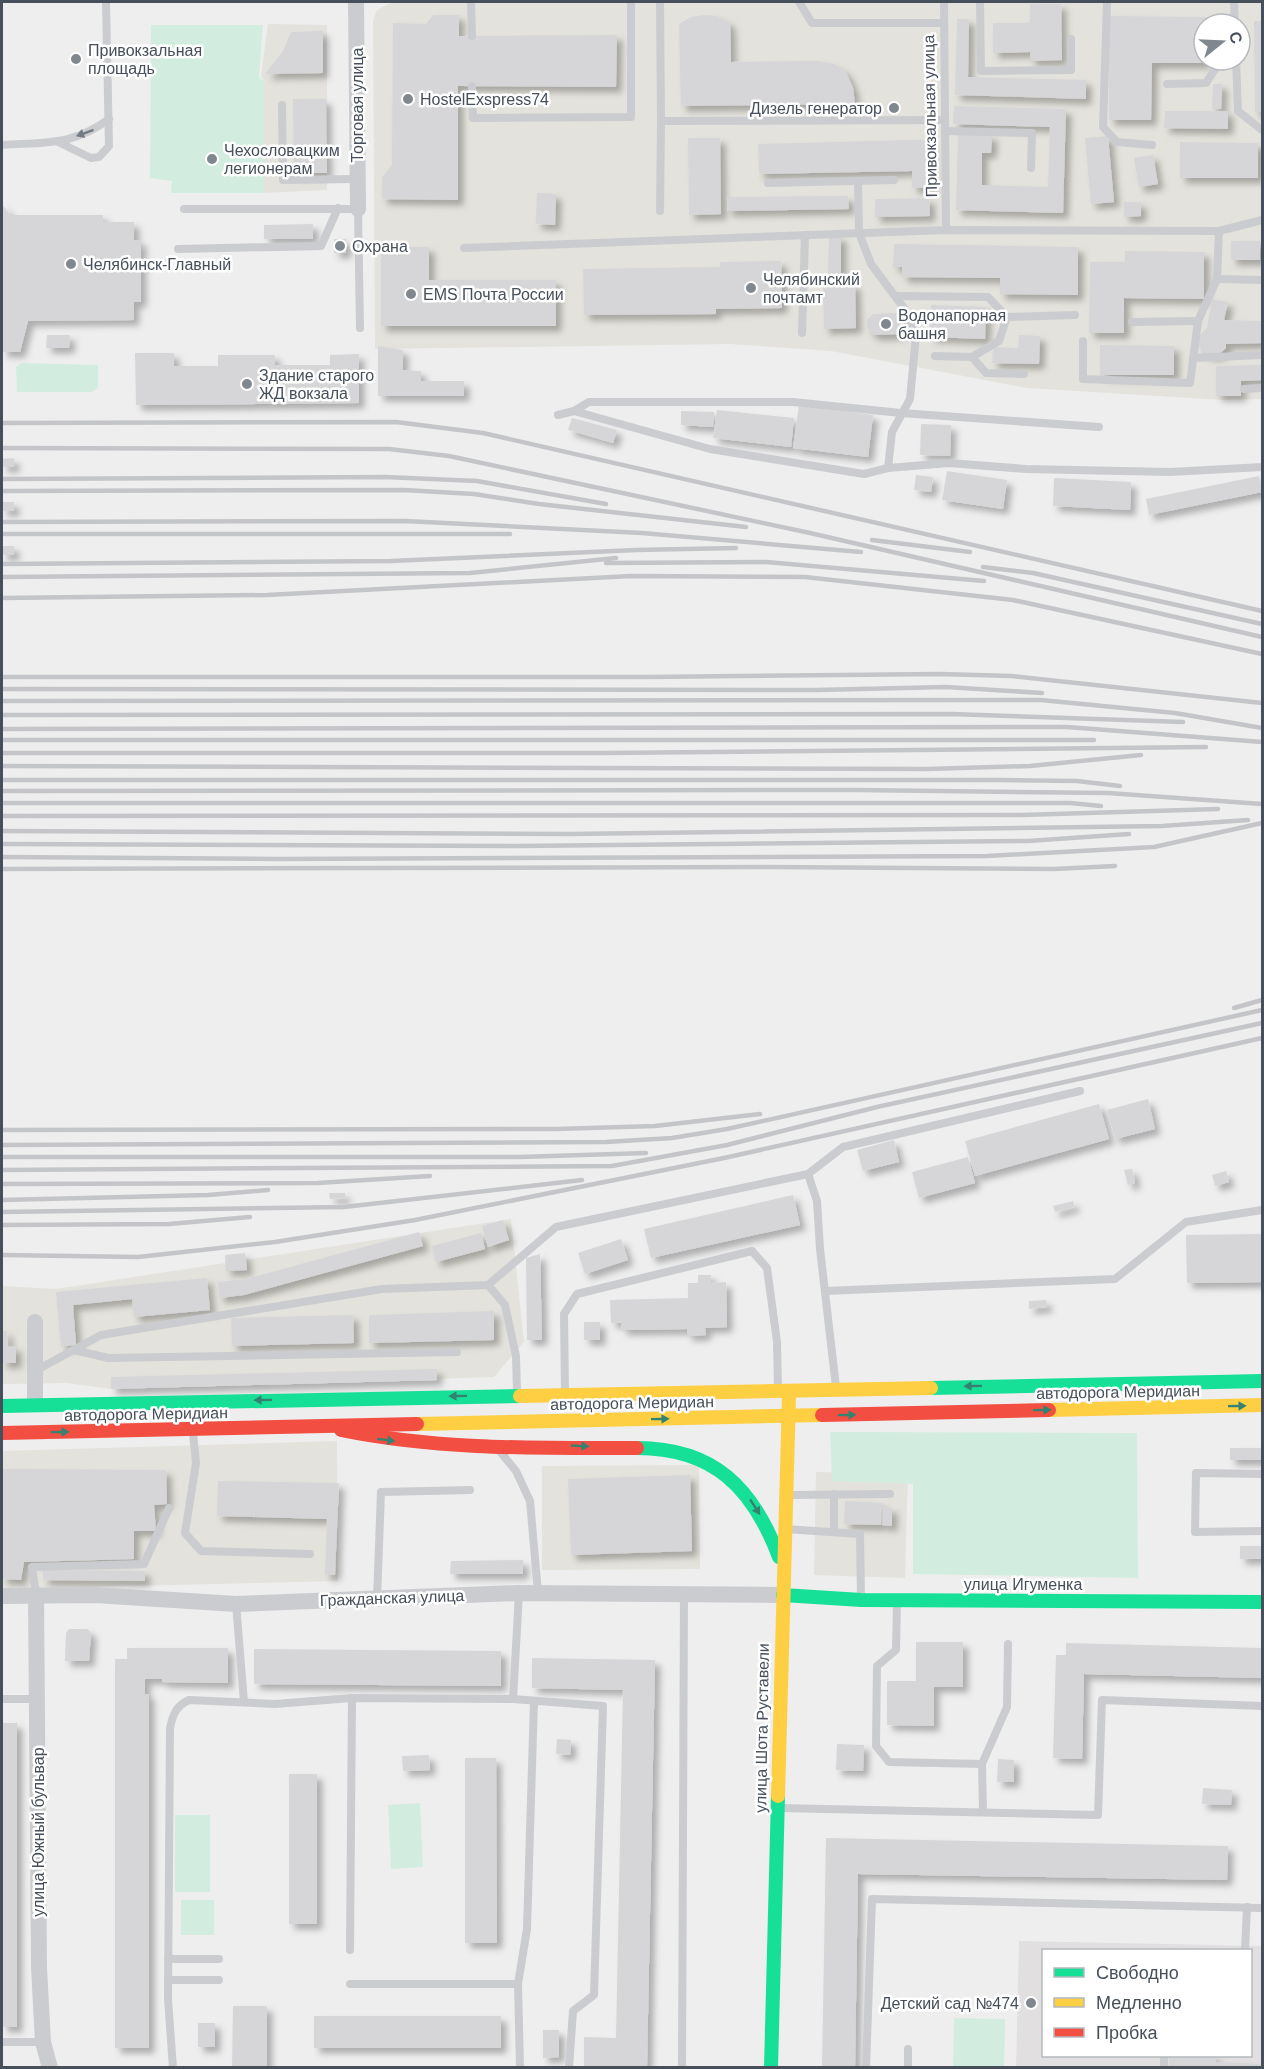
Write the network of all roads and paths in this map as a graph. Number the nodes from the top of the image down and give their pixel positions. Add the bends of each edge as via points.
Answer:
1 (106, 2) edge
2 (356, 2) edge
3 (471, 2) edge
4 (631, 2) edge
5 (660, 2) edge
6 (799, 2) edge
7 (944, 2) edge
8 (980, 2) edge
9 (1107, 2) edge
10 (944, 23) junction
11 (472, 36) dead end
12 (1071, 39) dead end
13 (1213, 72) edge
14 (1236, 72) edge
15 (1167, 84) dead end
16 (472, 86) dead end
17 (282, 105) dead end
18 (110, 119) junction
19 (945, 120) junction
20 (661, 121) junction
21 (1263, 130) edge
22 (945, 131) junction
23 (58, 142) junction
24 (2, 145) edge
25 (1152, 145) dead end
26 (1031, 168) dead end
27 (357, 179) junction
28 (894, 180) dead end
29 (858, 181) junction
30 (768, 183) dead end
31 (338, 208) junction
32 (358, 208) junction
33 (184, 209) dead end
34 (660, 211) dead end
35 (1262, 221) edge
36 (946, 230) junction
37 (1219, 231) junction
38 (859, 233) junction
39 (805, 235) junction
40 (464, 248) dead end
41 (178, 249) dead end
42 (1217, 279) junction
43 (1263, 280) edge
44 (896, 296) junction
45 (1075, 315) dead end
46 (1008, 316) junction
47 (1198, 321) junction
48 (1132, 322) dead end
49 (360, 328) dead end
50 (802, 333) dead end
51 (1083, 341) dead end
52 (1263, 355) edge
53 (934, 356) dead end
54 (972, 357) junction
55 (1193, 358) junction
56 (1024, 374) dead end
57 (1263, 388) edge
58 (1244, 389) dead end
59 (574, 411) junction
60 (900, 413) junction
61 (558, 415) dead end
62 (1099, 426) dead end
63 (1263, 466) edge
64 (888, 468) junction
65 (1080, 1091) dead end
66 (808, 1174) junction
67 (1263, 1210) edge
68 (488, 1285) junction
69 (825, 1291) junction
70 (35, 1322) dead end
71 (74, 1350) junction
72 (457, 1352) dead end
73 (35, 1371) junction
74 (1263, 1381) edge
75 (836, 1389) junction
76 (784, 1390) junction
77 (565, 1394) junction
78 (517, 1395) junction
79 (35, 1404) junction
80 (1263, 1405) edge
81 (2, 1406) edge
82 (789, 1416) junction
83 (329, 1427) junction
84 (193, 1429) junction
85 (2, 1433) edge
86 (495, 1446) junction
87 (1263, 1474) edge
88 (470, 1490) dead end
89 (834, 1494) junction
90 (890, 1494) dead end
91 (786, 1495) junction
92 (169, 1508) dead end
93 (785, 1529) junction
94 (1263, 1531) edge
95 (834, 1532) junction
96 (310, 1554) dead end
97 (784, 1573) junction
98 (684, 1592) junction
99 (519, 1593) junction
100 (538, 1593) junction
101 (783, 1594) junction
102 (36, 1595) junction
103 (2, 1596) edge
104 (377, 1599) junction
105 (861, 1600) junction
106 (897, 1600) junction
107 (1263, 1602) edge
108 (236, 1604) junction
109 (1008, 1644) dead end
110 (352, 1698) junction
111 (2, 1699) edge
112 (37, 1699) junction
113 (513, 1699) junction
114 (534, 1701) junction
115 (244, 1702) junction
116 (1263, 1706) edge
117 (982, 1764) junction
118 (777, 1808) junction
119 (983, 1812) junction
120 (1247, 1907) junction
121 (1263, 1908) edge
122 (1245, 1949) edge
123 (350, 1950) dead end
124 (168, 1959) junction
125 (219, 1959) dead end
126 (168, 1980) junction
127 (219, 1980) dead end
128 (518, 1983) junction
129 (350, 1984) dead end
130 (2, 2042) edge
131 (43, 2042) junction
132 (908, 2049) dead end
133 (50, 2067) edge
134 (173, 2067) edge
135 (520, 2067) edge
136 (569, 2067) edge
137 (681, 2067) edge
138 (771, 2067) edge
139 (866, 2067) edge
140 (908, 2067) edge

1 - 18 lane
2 - 27 street, Торговая улица
3 - 11 lane
4 - 16 lane via 632,117 473,118
5 - 20 lane
6 - 10 lane via 812,23
7 - 10 lane, Привокзальная улица
8 - 12 lane via 981,71 1071,70
9 - 25 lane via 1103,126 1117,142
10 - 19 lane, Привокзальная улица
13 - 15 lane via 1206,83
14 - 21 lane via 1238,111
17 - 27 lane via 283,180
18 -> 23 lane via 90,133
18 - 23 lane via 109,146 99,157 91,158
19 - 20 lane
19 - 22 lane, Привокзальная улица
20 - 34 lane
22 - 26 lane via 1032,133
22 - 36 lane, Привокзальная улица
23 - 24 lane
27 - 32 street, Торговая улица
28 - 29 lane
29 - 30 lane
29 - 38 lane
31 - 32 lane
31 - 33 lane
31 - 41 lane via 321,246
32 - 49 lane
35 - 37 lane
36 - 37 lane
36 - 38 lane
37 - 42 lane
38 - 39 lane
38 - 44 lane via 871,264
39 - 40 lane
39 - 50 lane
42 - 43 lane
42 - 47 lane
44 - 46 lane via 988,297
44 - 60 lane via 912,319 916,335 910,399
45 - 46 lane
46 - 54 lane via 999,341
47 - 48 lane
47 - 55 lane
51 - 55 lane via 1083,379 1190,383
52 - 55 lane
53 - 54 lane
54 - 56 lane via 986,373
57 - 58 lane
59 - 60 lane via 589,402 793,402
59 - 61 lane
59 - 64 lane via 710,449 864,474
60 - 62 lane
60 - 64 lane via 892,432
63 - 64 lane via 1170,472 949,463
65 - 66 lane via 843,1147
66 - 68 lane via 556,1227
66 - 69 lane via 818,1201
67 - 69 lane via 1186,1222 1115,1279
68 - 71 lane via 370,1291 101,1335
68 - 78 lane via 505,1305 516,1356
69 - 75 lane
70 - 73 street
71 - 72 lane via 108,1358
71 - 73 lane
73 - 79 street
74 -> 75 main road, автодорога Меридиан
75 - 76 main road, автодорога Меридиан
76 - 77 main road, автодорога Меридиан
76 - 77 lane via 767,1268 752,1251 576,1294 564,1314
76 - 82 main road, улица Шота Руставели
77 - 78 main road, автодорога Меридиан
78 -> 79 main road, автодорога Меридиан
79 - 81 main road, автодорога Меридиан
82 -> 80 main road, автодорога Меридиан
83 -> 82 main road, автодорога Меридиан
82 - 91 main road, улица Шота Руставели
83 - 84 main road, автодорога Меридиан
83 -> 86 main road via 380,1440
85 -> 84 main road, автодорога Меридиан
84 - 96 lane via 196,1463 185,1533 201,1551
86 -> 97 main road via 669,1449 698,1457 727,1475 752,1502 772,1535
86 - 100 lane via 516,1470 530,1501
87 - 94 lane via 1196,1473 1195,1532
88 - 104 lane via 381,1492
89 - 90 lane
89 - 91 lane
89 - 95 lane
91 - 93 main road, улица Шота Руставели
92 - 102 lane via 144,1564 32,1567
93 - 95 lane
93 - 97 main road, улица Шота Руставели
95 - 105 lane via 860,1534
97 - 101 main road, улица Шота Руставели
98 - 100 street, Гражданская улица
98 - 101 street, Гражданская улица
98 - 137 lane
99 - 100 street, Гражданская улица
99 - 104 street, Гражданская улица
99 - 113 lane
101 - 105 main road, улица Игуменка
101 - 118 main road, улица Шота Руставели
102 - 103 street, Гражданская улица
102 - 108 street, Гражданская улица
102 - 112 street, улица Южный бульвар
104 - 108 street, Гражданская улица
105 - 106 main road, улица Игуменка
106 - 107 main road, улица Игуменка
106 - 117 lane via 896,1650 877,1666 876,1746 889,1762
108 - 115 lane
109 - 117 lane via 1007,1707
110 - 113 lane
110 - 115 lane via 275,1704
110 - 123 lane
111 - 112 lane
112 - 131 street, улица Южный бульвар
113 - 114 lane
114 - 128 lane via 527,1929
114 - 136 lane via 603,1706 594,1995 573,2011
115 - 124 lane via 189,1700 174,1713 170,1728
116 - 119 lane via 1102,1700 1098,1815
117 - 119 lane
118 - 119 lane
118 - 138 main road, улица Шота Руставели
120 - 121 lane
120 - 122 lane
120 - 139 lane via 872,1899
124 - 125 lane
124 - 126 lane
126 - 127 lane
126 - 134 lane
128 - 129 lane
128 - 135 lane
130 - 131 lane
131 - 133 street, улица Южный бульвар
132 - 140 lane

